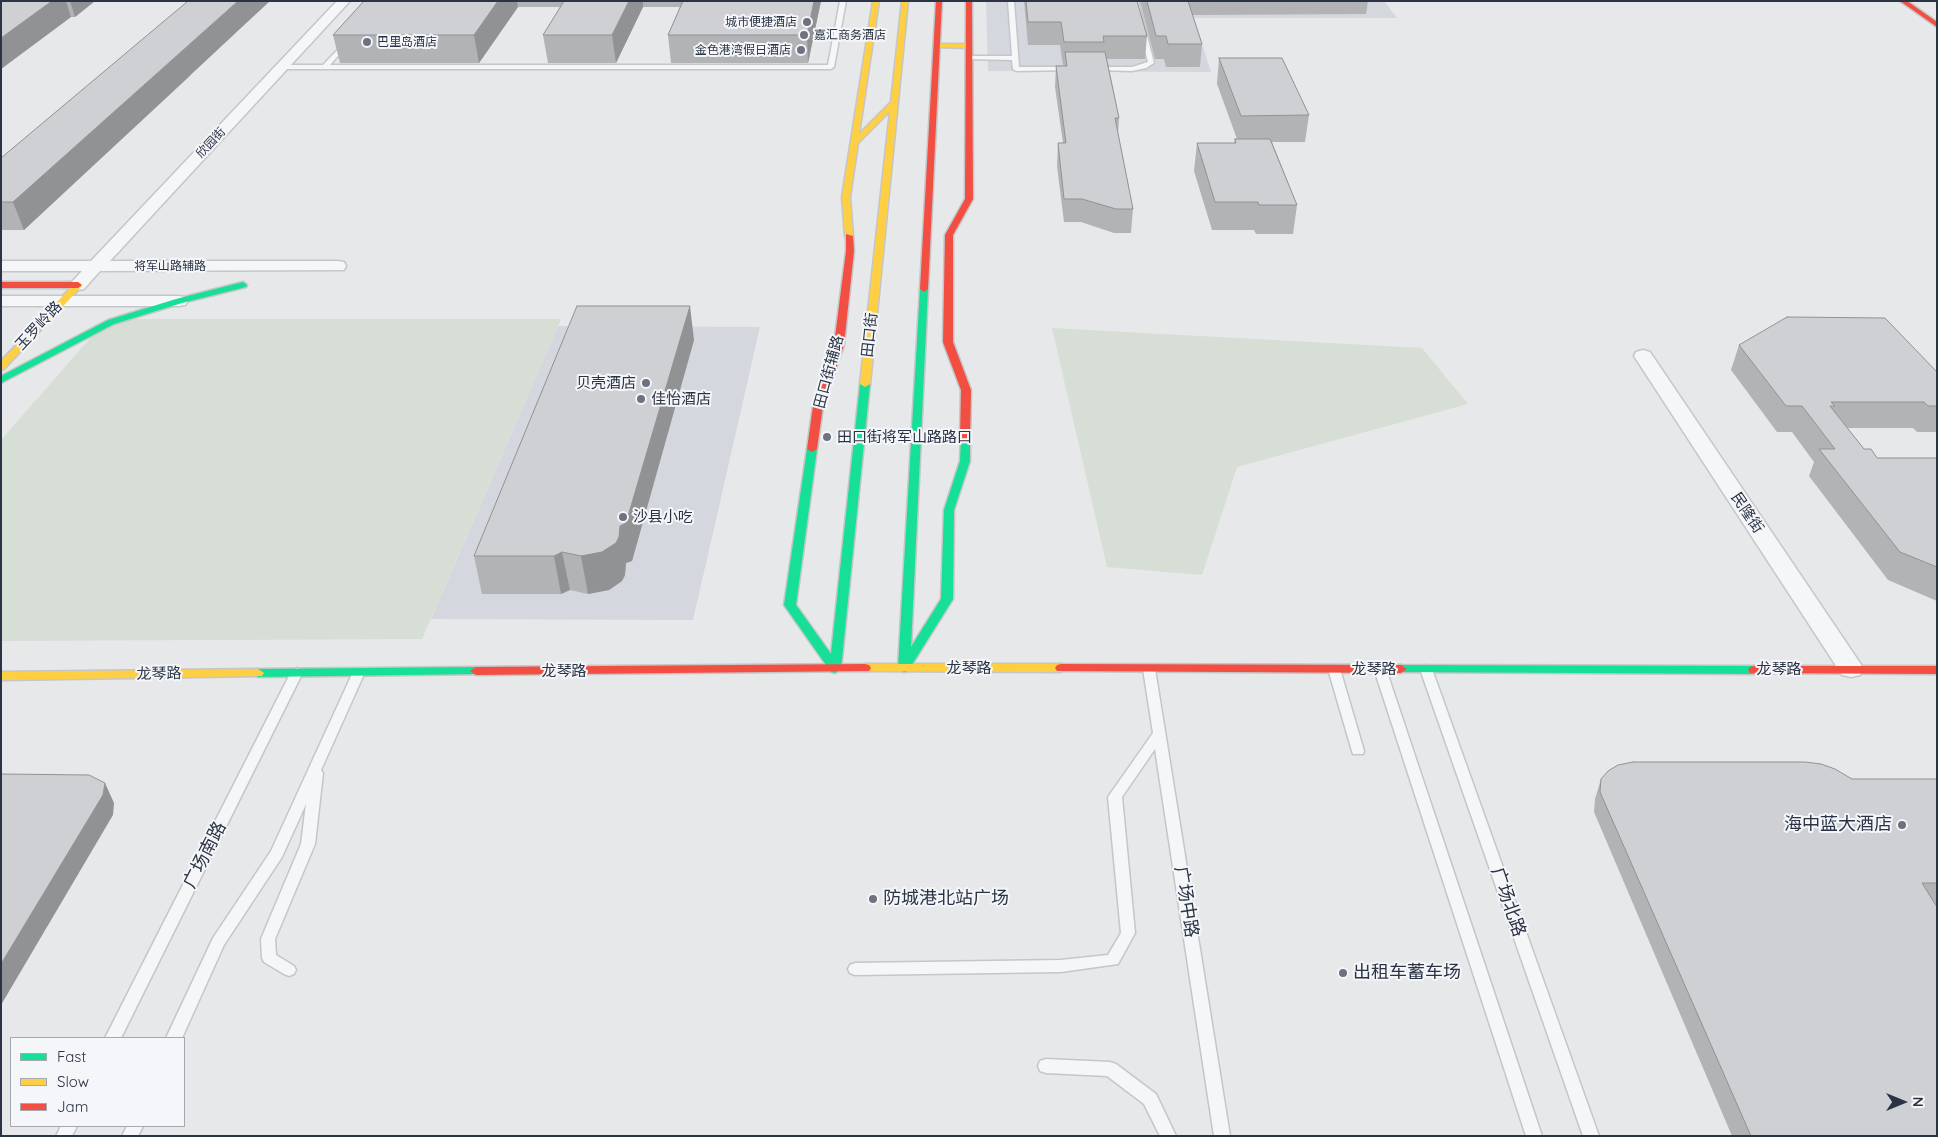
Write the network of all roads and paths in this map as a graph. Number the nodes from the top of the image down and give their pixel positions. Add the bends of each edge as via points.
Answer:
1 (344, 1) edge
2 (843, 1) edge
3 (876, 1) edge
4 (905, 1) edge
5 (939, 1) edge
6 (969, 1) edge
7 (1012, 1) edge
8 (1135, 1) edge
9 (1903, 1) edge
10 (1937, 25) edge
11 (352, 38) edge
12 (936, 46) junction
13 (969, 46) junction
14 (969, 58) junction
15 (1015, 58) junction
16 (281, 67) junction
17 (325, 67) junction
18 (1078, 69) edge
19 (1087, 69) edge
20 (895, 102) junction
21 (854, 143) junction
22 (1, 266) edge
23 (96, 266) junction
24 (338, 266) dead end
25 (1, 285) edge
26 (78, 285) junction
27 (243, 285) dead end
28 (1, 300) edge
29 (63, 300) junction
30 (179, 301) junction
31 (1643, 356) dead end
32 (1, 366) edge
33 (1, 380) edge
34 (904, 668) junction
35 (1149, 668) junction
36 (835, 669) junction
37 (1334, 669) junction
38 (1380, 669) junction
39 (1426, 669) junction
40 (1851, 669) junction
41 (1937, 670) edge
42 (297, 672) junction
43 (359, 672) junction
44 (1, 676) edge
45 (1159, 733) junction
46 (1358, 751) dead end
47 (317, 761) junction
48 (855, 969) dead end
49 (289, 970) dead end
50 (114, 1037) edge
51 (174, 1037) edge
52 (1046, 1066) dead end
53 (1168, 1136) edge
54 (1222, 1136) edge
55 (1534, 1136) edge
56 (1591, 1136) edge

1 - 16 street, 欣园街
2 - 17 lane via 831,67
3 - 21 street, 田口街辅路
4 - 20 street, 田口街
5 - 12 street
6 - 13 street
7 - 15 lane
8 - 19 lane via 1151,63 1132,69
9 - 10 street
11 - 17 lane
12 - 13 street
12 - 34 street
13 - 14 street
14 - 15 lane
14 - 34 street via 969,199 949,234 948,342 966,390 965,461 949,510 947,600
15 - 18 lane via 1016,69
16 - 17 lane
16 - 23 street, 欣园街
20 - 21 street
20 - 36 street, 田口街
21 - 36 street, 田口街辅路 via 846,197 850,251 839,345 818,406 790,605
22 - 23 street, 将军山路辅路
23 - 24 street, 将军山路辅路
23 - 26 street, 欣园街
25 - 26 street
26 - 29 street, 玉罗岭路
27 - 30 street
28 - 29 street
29 - 30 street
29 - 32 street, 玉罗岭路
30 - 33 street via 111,322
31 - 40 street, 民隆街
34 - 35 street, 龙琴路
34 - 36 street, 龙琴路
35 - 37 street, 龙琴路
35 - 45 lane, 广场中路
36 - 43 street, 龙琴路
37 - 38 street, 龙琴路
37 - 46 lane
38 - 39 street, 龙琴路
38 - 55 lane
39 - 40 street, 龙琴路
39 - 56 lane, 广场北路
40 - 41 street, 龙琴路
42 - 43 street, 龙琴路
42 - 44 street, 龙琴路
42 - 50 lane, 广场南路
43 - 47 lane
45 - 48 lane via 1115,797 1128,933 1113,960 1061,966
45 - 54 lane, 广场中路
47 - 49 lane via 308,844 268,939 269,958
47 - 51 lane via 277,854 218,942
52 - 53 lane via 1110,1069 1150,1099

